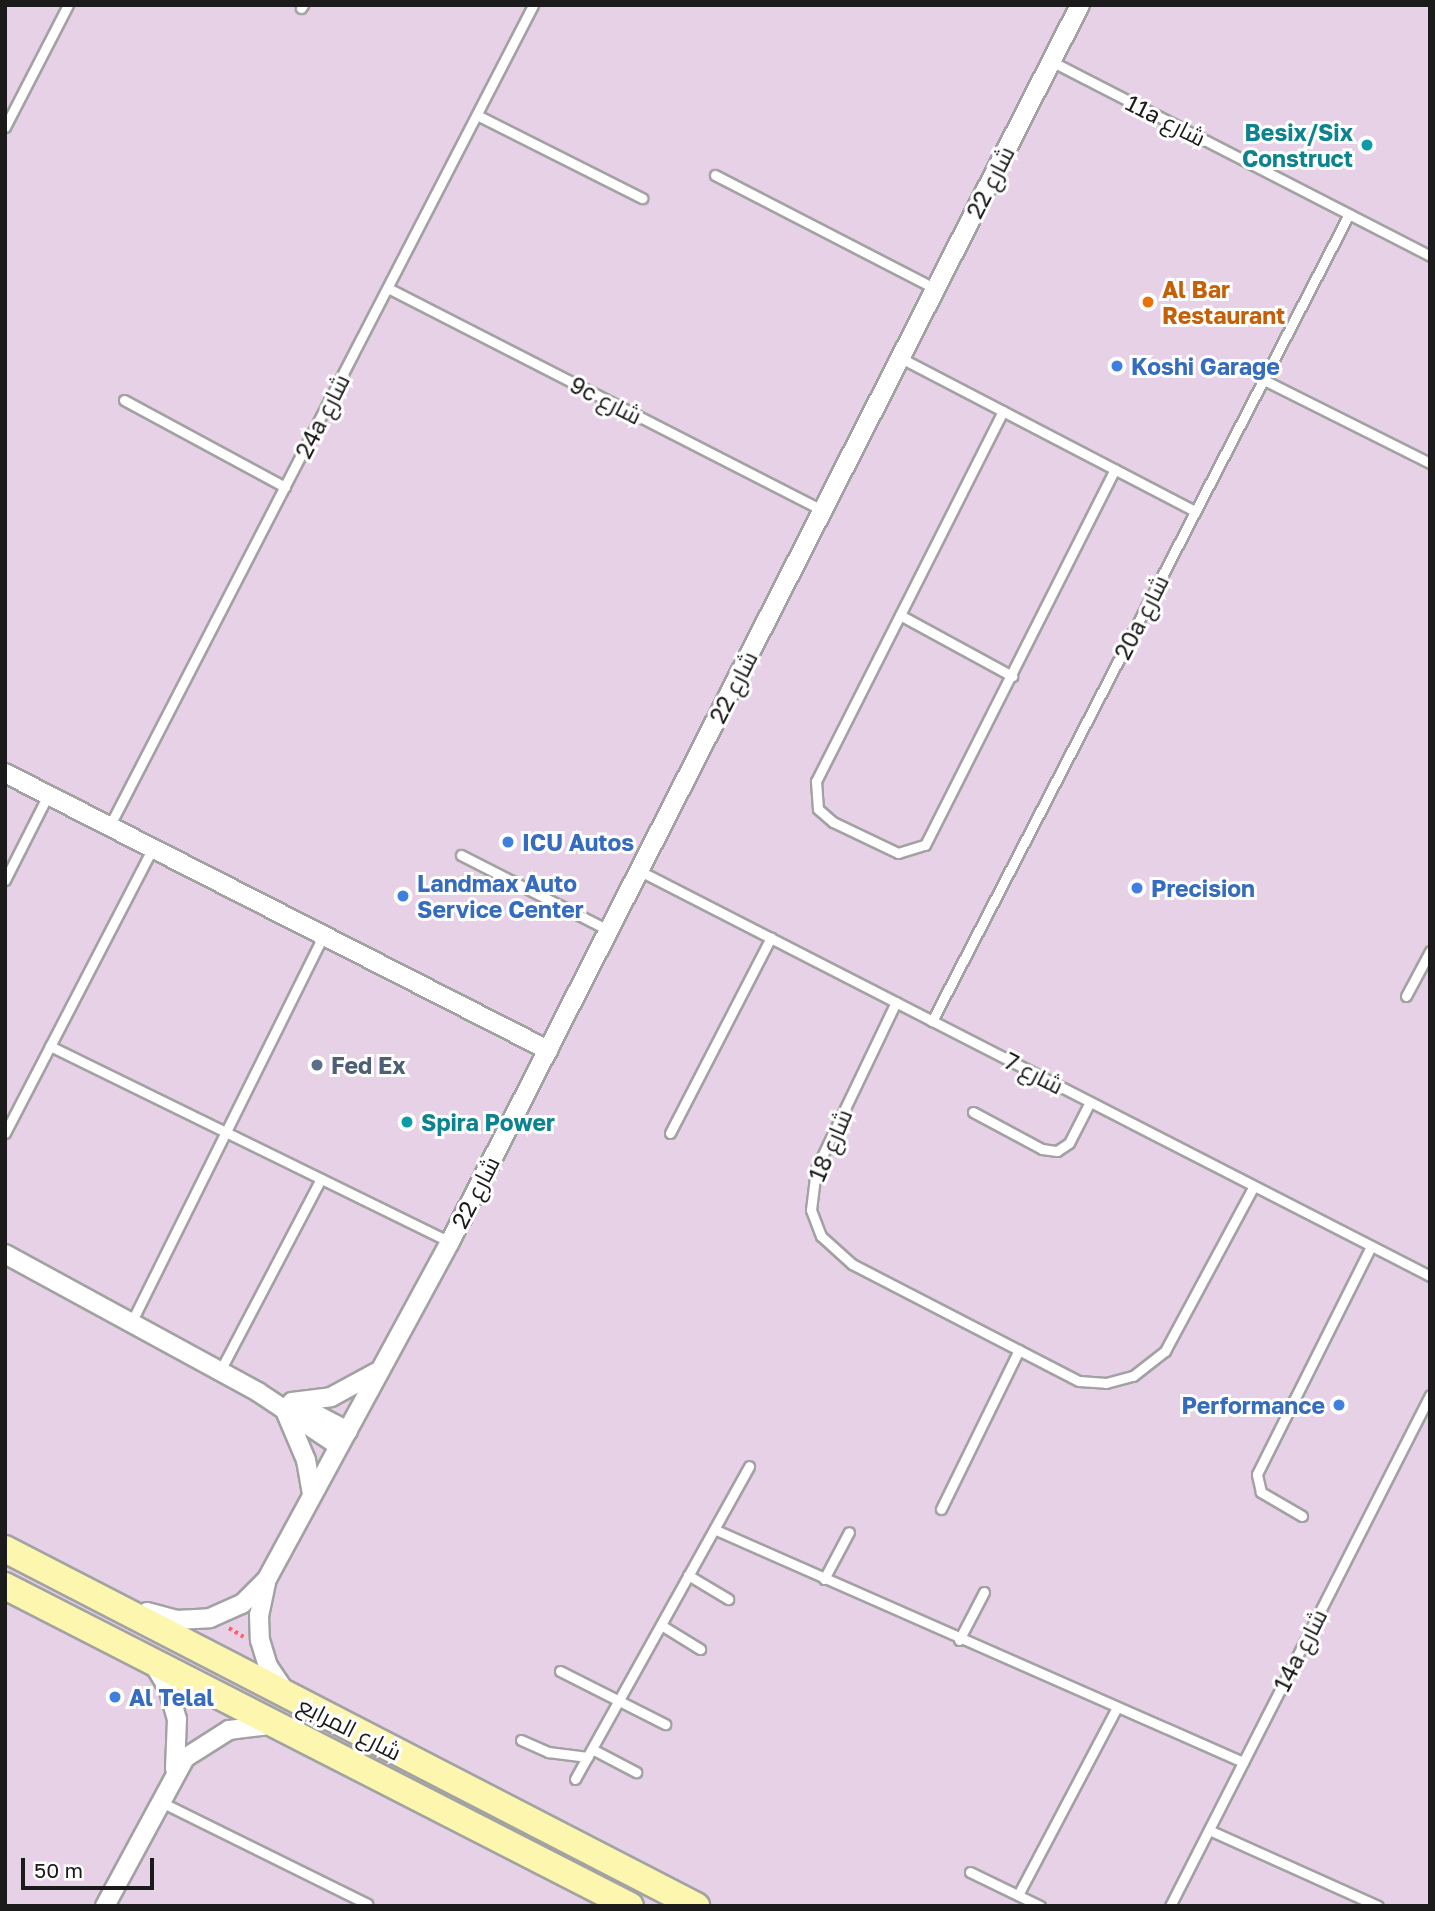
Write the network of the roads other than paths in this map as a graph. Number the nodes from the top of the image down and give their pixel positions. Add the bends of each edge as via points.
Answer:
1 (68, 5) edge
2 (533, 5) edge
3 (1080, 5) edge
4 (1051, 61) junction
5 (477, 115) junction
6 (5, 127) edge
7 (715, 175) dead end
8 (642, 198) dead end
9 (1349, 214) junction
10 (1430, 256) edge
11 (388, 288) junction
12 (936, 289) junction
13 (901, 358) junction
14 (1264, 380) junction
15 (124, 400) dead end
16 (1003, 411) junction
17 (1430, 463) edge
18 (1115, 469) junction
19 (285, 487) junction
20 (1195, 511) junction
21 (823, 512) junction
22 (901, 615) junction
23 (1012, 676) junction
24 (5, 773) edge
25 (48, 795) junction
26 (110, 827) junction
27 (152, 849) junction
28 (461, 855) dead end
29 (638, 870) junction
30 (5, 880) edge
31 (608, 930) junction
32 (323, 936) junction
33 (771, 937) junction
34 (1430, 951) edge
35 (1406, 996) dead end
36 (896, 1002) junction
37 (932, 1021) junction
38 (50, 1046) junction
39 (548, 1050) junction
40 (1090, 1102) junction
41 (973, 1112) dead end
42 (5, 1133) edge
43 (227, 1133) junction
44 (670, 1133) dead end
45 (321, 1179) junction
46 (1254, 1186) junction
47 (450, 1242) junction
48 (1371, 1246) junction
49 (5, 1254) edge
50 (1430, 1276) edge
51 (131, 1323) junction
52 (1019, 1350) junction
53 (383, 1368) junction
54 (220, 1371) junction
55 (1430, 1395) edge
56 (289, 1408) junction
57 (344, 1438) junction
58 (749, 1465) dead end
59 (312, 1494) junction
60 (940, 1509) dead end
61 (1302, 1516) dead end
62 (716, 1530) junction
63 (849, 1532) dead end
64 (5, 1549) edge
65 (688, 1576) junction
66 (824, 1579) junction
67 (267, 1580) junction
68 (5, 1586) edge
69 (984, 1592) dead end
70 (93, 1594) junction
71 (728, 1598) dead end
72 (661, 1625) junction
73 (959, 1640) junction
74 (700, 1649) dead end
75 (151, 1661) junction
76 (560, 1671) dead end
77 (292, 1698) junction
78 (619, 1701) junction
79 (1116, 1709) junction
80 (665, 1724) dead end
81 (281, 1727) junction
82 (521, 1740) dead end
83 (590, 1753) junction
84 (1243, 1762) junction
85 (174, 1772) junction
86 (636, 1772) dead end
87 (575, 1779) dead end
88 (159, 1802) junction
89 (1209, 1830) junction
90 (970, 1872) dead end
91 (1018, 1895) junction
92 (367, 1905) edge
93 (106, 1906) edge
94 (630, 1906) edge
95 (696, 1906) edge
96 (1040, 1906) edge
97 (1170, 1906) edge
98 (1378, 1906) edge

1 - 6 lane
2 - 5 lane, 24a شارع
3 - 4 street, شارع 22
4 - 9 lane, 11a شارع
4 - 12 street, شارع 22
5 - 8 lane
5 - 11 lane, 24a شارع
7 - 12 lane
9 - 10 lane, 11a شارع
9 - 14 lane, 20a شارع
11 - 19 lane, 24a شارع
11 - 21 lane, 9c شارع
12 - 13 street, شارع 22
13 - 16 lane
13 - 21 street, شارع 22
14 - 17 lane
14 - 20 lane, 20a شارع
15 - 19 lane
16 - 18 lane
16 - 22 lane
18 - 20 lane
18 - 23 lane
19 - 26 lane, 24a شارع
20 - 37 lane, 20a شارع
21 - 29 street, شارع 22
22 - 23 lane
22 - 23 lane via 816,781 814,800 833,822 898,853 925,845
24 - 25 street
25 - 26 street
25 - 30 lane
26 - 27 street
27 - 32 street
27 - 38 lane
28 - 31 lane
29 - 31 street, شارع 22
29 - 33 lane, شارع 7
31 - 39 street, شارع 22
32 - 39 street
32 - 43 lane
33 - 36 lane, شارع 7
33 - 44 lane
34 - 35 lane
36 - 37 lane, شارع 7
36 - 52 lane, شارع 18 via 816,1169 810,1196 815,1224 840,1257
37 - 40 lane, شارع 7
38 - 42 lane
38 - 43 lane
39 - 47 street, شارع 22
40 - 41 lane via 1069,1143 1057,1151 1042,1149
40 - 46 lane, شارع 7
43 - 45 lane
43 - 51 lane
45 - 47 lane
45 - 54 lane
46 - 48 lane, شارع 7
46 - 52 lane, شارع 18 via 1173,1340 1145,1369 1120,1380 1079,1381
47 - 53 street, شارع 22
48 - 50 lane, شارع 7
48 - 61 lane via 1256,1474 1261,1492
49 - 51 street
51 - 54 street
52 - 60 lane
53 - 56 street, شارع 22 via 350,1390
53 - 57 street, شارع 22
54 - 56 street
55 - 84 lane, 14a شارع
56 - 57 street
56 - 59 street
57 - 59 street, شارع 22
58 - 62 lane
59 - 67 street, شارع 22
62 - 65 lane
62 - 66 lane
63 - 66 lane
64 - 70 main road, شارع المرابع
65 - 71 lane
65 - 72 lane
66 - 73 lane
67 - 70 street, شارع 22 via 251,1597 220,1615 176,1620
67 - 77 street, شارع 22 via 259,1615 260,1640 268,1666
68 - 75 main road, شارع المرابع
69 - 73 lane
70 - 77 main road, شارع المرابع
72 - 74 lane
72 - 78 lane
73 - 79 lane
75 - 81 main road, شارع المرابع
75 - 85 street via 168,1688 177,1719
76 - 78 lane
77 - 95 main road, شارع المرابع
78 - 80 lane
78 - 83 lane
79 - 84 lane
79 - 91 lane
81 - 85 street via 246,1726 212,1736
81 - 94 main road, شارع المرابع
82 - 83 lane via 557,1755
83 - 86 lane
83 - 87 lane
84 - 89 lane, 14a شارع
85 - 88 street
88 - 92 lane
88 - 93 street
89 - 97 lane, 14a شارع
89 - 98 lane
90 - 91 lane
91 - 96 lane

